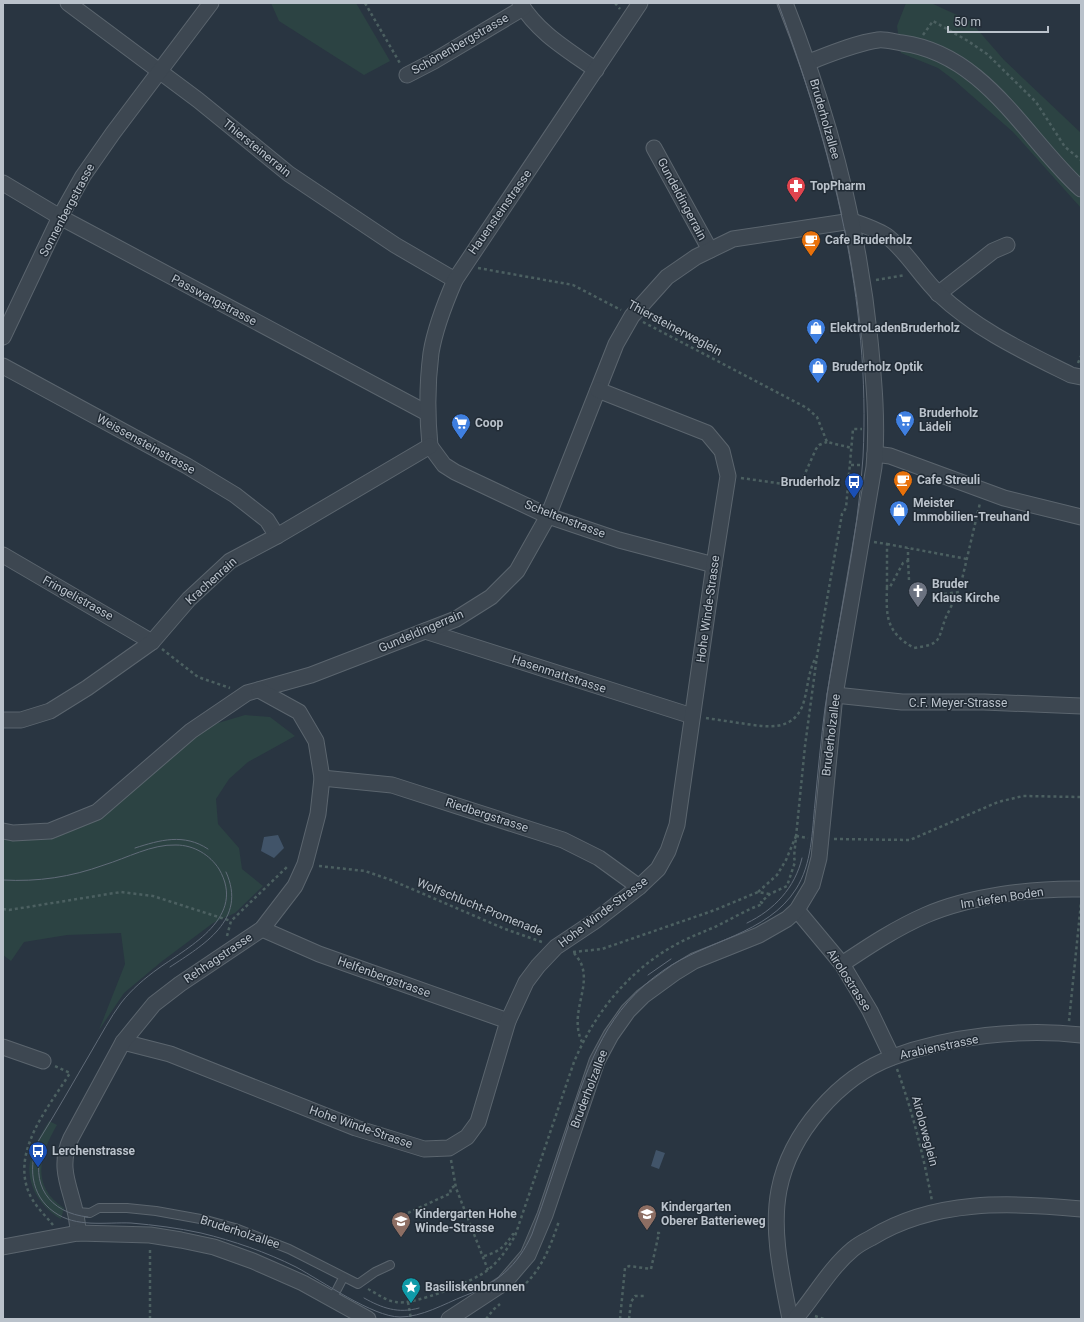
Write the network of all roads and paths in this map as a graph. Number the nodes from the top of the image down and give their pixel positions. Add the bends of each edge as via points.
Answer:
1 (68, 3) edge
2 (211, 3) edge
3 (365, 3) edge
4 (640, 3) edge
5 (785, 3) edge
6 (521, 6) edge
7 (916, 45) junction
8 (809, 62) junction
9 (596, 70) junction
10 (159, 73) junction
11 (407, 74) joint
12 (654, 148) dead end
13 (1081, 160) edge
14 (3, 183) edge
15 (1081, 189) edge
16 (60, 217) junction
17 (852, 221) junction
18 (1007, 245) dead end
19 (710, 250) junction
20 (466, 261) junction
21 (920, 273) junction
22 (455, 280) junction
23 (876, 280) dead end
24 (938, 294) junction
25 (632, 316) junction
26 (3, 336) edge
27 (3, 366) edge
28 (1081, 377) edge
29 (598, 390) junction
30 (427, 413) junction
31 (853, 429) dead end
32 (827, 442) junction
33 (430, 446) junction
34 (852, 448) junction
35 (875, 454) junction
36 (728, 476) junction
37 (983, 490) junction
38 (548, 516) junction
39 (1081, 518) edge
40 (876, 535) dead end
41 (277, 536) junction
42 (868, 541) junction
43 (887, 544) junction
44 (908, 548) junction
45 (873, 550) dead end
46 (3, 555) edge
47 (967, 558) junction
48 (908, 561) junction
49 (714, 565) junction
50 (909, 580) dead end
51 (887, 587) junction
52 (959, 592) junction
53 (944, 594) dead end
54 (425, 631) junction
55 (152, 642) junction
56 (817, 656) junction
57 (253, 692) junction
58 (835, 695) junction
59 (1081, 706) edge
60 (692, 716) junction
61 (3, 720) edge
62 (322, 778) junction
63 (1081, 797) edge
64 (3, 831) edge
65 (834, 832) dead end
66 (796, 836) junction
67 (828, 839) dead end
68 (834, 839) junction
69 (834, 847) dead end
70 (305, 864) junction
71 (639, 888) junction
72 (1081, 889) edge
73 (758, 892) junction
74 (1081, 901) edge
75 (3, 909) edge
76 (797, 910) junction
77 (262, 929) junction
78 (556, 948) junction
79 (574, 953) junction
80 (842, 964) junction
81 (508, 1021) junction
82 (1074, 1035) edge
83 (123, 1042) junction
84 (582, 1042) dead end
85 (3, 1047) edge
86 (892, 1057) junction
87 (43, 1061) dead end
88 (70, 1073) dead end
89 (449, 1148) junction
90 (456, 1186) junction
91 (1081, 1209) edge
92 (77, 1212) junction
93 (935, 1212) junction
94 (408, 1213) dead end
95 (561, 1215) dead end
96 (657, 1233) dead end
97 (70, 1234) junction
98 (150, 1235) junction
99 (515, 1236) dead end
100 (4, 1245) edge
101 (484, 1256) junction
102 (390, 1265) dead end
103 (488, 1270) dead end
104 (344, 1278) junction
105 (515, 1292) dead end
106 (645, 1296) dead end
107 (332, 1299) junction
108 (505, 1301) dead end
109 (408, 1302) dead end
110 (150, 1319) edge
111 (368, 1319) edge
112 (411, 1319) edge
113 (449, 1319) edge
114 (486, 1319) edge
115 (620, 1319) edge
116 (629, 1319) edge
117 (790, 1319) edge
118 (795, 1319) edge

1 - 10 street, Thiersteinerrain
2 - 10 street, Sonnenbergstrasse
3 - 11 path, Schönenbergstrasse
4 - 9 street, Hauensteinstrasse
5 - 8 street, Bruderholzallee
6 - 9 street via 548,37
6 - 11 street, Schönenbergstrasse via 440,58
7 - 8 street via 879,40 834,52
7 - 13 path via 933,21 968,40 987,54 1036,102 1065,146
7 - 15 street via 970,72 992,91
8 - 17 street, Bruderholzallee
9 - 20 street, Hauensteinstrasse
10 - 16 street, Sonnenbergstrasse via 83,176
10 - 22 street, Thiersteinerrain via 198,100 289,174 395,245
12 - 19 street, Gundeldingerrain
14 - 16 street, Passwangstrasse
16 - 26 street, Sonnenbergstrasse
16 - 30 street, Passwangstrasse
17 - 19 street, Gundeldingerrain via 733,239
17 - 21 street via 888,236
17 - 35 street, Bruderholzallee via 865,288 873,367
18 - 24 street via 993,251
19 - 25 street, Gundeldingerrain via 667,277
20 - 22 street, Hauensteinstrasse
20 - 25 path, Thiersteinerweglein via 478,268 573,285
21 - 23 path
21 - 24 street
22 - 30 street, Hauensteinstrasse via 445,303 431,352
24 - 28 street via 966,317 1010,345 1071,375
25 - 29 street, Gundeldingerrain via 616,344
25 - 32 path, Thiersteinerweglein via 806,408 817,417
27 - 41 street, Weissensteinstrasse via 187,466 235,495 267,520
29 - 36 street, Hohe Winde-Strasse via 707,433 722,451
29 - 38 street, Gundeldingerrain
30 - 33 street, Hauensteinstrasse
31 - 34 path
32 - 34 path
32 - 36 path via 818,445 798,484
33 - 38 street, Scheltenstrasse via 444,464 455,472
33 - 41 street, Krachenrain
34 - 56 path via 846,508 842,514
35 - 37 street via 890,456
35 - 42 street, Bruderholzallee
36 - 49 street, Hohe Winde-Strasse
37 - 39 street
37 - 47 path
38 - 49 street, Scheltenstrasse via 619,540
38 - 54 street, Gundeldingerrain via 517,571 491,597 456,619
40 - 42 path
41 - 55 street, Krachenrain via 230,561 189,599
42 - 43 path
42 - 45 path
42 - 58 street, Bruderholzallee
43 - 44 path
43 - 51 path
44 - 47 path
44 - 48 path
46 - 55 street, Fringelistrasse
47 - 52 path
48 - 50 path
48 - 51 path via 903,563 890,587
49 - 60 street, Hohe Winde-Strasse
51 - 52 path via 886,611 894,633 914,648 930,645 942,635 946,619
52 - 53 path
54 - 57 street, Gundeldingerrain via 311,675
54 - 60 street, Hasenmattstrasse
55 - 57 path via 198,677
55 - 61 street, Krachenrain via 50,711 21,720
56 - 60 path via 807,680 798,715 788,724 770,728
56 - 66 path
57 - 62 street, Rehhagstrasse via 300,712 316,741
57 - 64 street, Gundeldingerrain via 191,731 97,812 50,831
58 - 59 street, C.F. Meyer-Strasse via 902,702
58 - 76 street, Bruderholzallee via 819,858 812,885
60 - 71 street, Hohe Winde-Strasse via 677,825 668,851 658,869
62 - 70 street, Rehhagstrasse via 318,814
62 - 71 street, Riedbergstrasse via 392,785 563,840 599,858
63 - 68 path via 1023,796 998,802 910,840
65 - 68 path
66 - 73 path via 777,875
66 - 73 path via 795,862 787,886 770,894
67 - 68 path
68 - 69 path
70 - 75 path, Wolfschlucht-Promenade via 290,864 231,921 153,896 121,892
70 - 77 street, Rehhagstrasse via 295,886
70 - 78 path, Wolfschlucht-Promenade via 365,871
71 - 78 street, Hohe Winde-Strasse
72 - 80 street, Im tiefen Boden via 1007,895 964,902 927,914 894,930
73 - 79 path, Wolfschlucht-Promenade via 715,910 602,949
74 - 82 path
76 - 80 street, Airolostrasse
76 - 113 street, Bruderholzallee via 787,919 759,935 694,961 643,996 628,1011 597,1061 545,1215 528,1254 504,1283
77 - 81 street, Helfenbergstrasse via 319,954
77 - 83 street, Rehhagstrasse via 154,1004
78 - 79 path, Wolfschlucht-Promenade
78 - 81 street, Hohe Winde-Strasse via 526,982
79 - 84 path via 584,975 577,1020
80 - 86 street, Airolostrasse via 870,1011
81 - 89 street, Hohe Winde-Strasse via 478,1122 467,1137
82 - 86 street, Arabienstrasse via 1012,1033 945,1043
83 - 89 street, Hohe Winde-Strasse via 170,1054 356,1128 424,1149
83 - 92 street, Rehhagstrasse via 65,1153 66,1178
85 - 87 street
86 - 93 path, Airoloweglein via 924,1155
86 - 117 street, Arabienstrasse via 840,1088 816,1113 793,1149 779,1190 776,1234
88 - 97 path via 34,1132 25,1160 29,1192 36,1205
89 - 90 path
90 - 94 path via 450,1189 451,1193
90 - 101 path
91 - 93 street via 1035,1205 978,1206
92 - 97 street, Rehhagstrasse
92 - 104 lane, Bruderholzallee via 90,1213 99,1208 127,1208 156,1210 206,1220 284,1246
93 - 118 street via 892,1225 854,1248 828,1274
95 - 105 path via 546,1256 535,1273
96 - 115 path via 659,1234 651,1268 625,1268
97 - 98 street, Bruderholzallee
97 - 100 street, Bruderholzallee
98 - 107 street, Bruderholzallee via 214,1247 303,1283
98 - 110 path
99 - 101 path via 513,1234 496,1253
101 - 103 path
102 - 104 lane, Bruderholzallee via 358,1284
104 - 107 lane
106 - 116 path via 634,1296
107 - 111 street, Bruderholzallee
108 - 114 path via 494,1308
109 - 112 path

